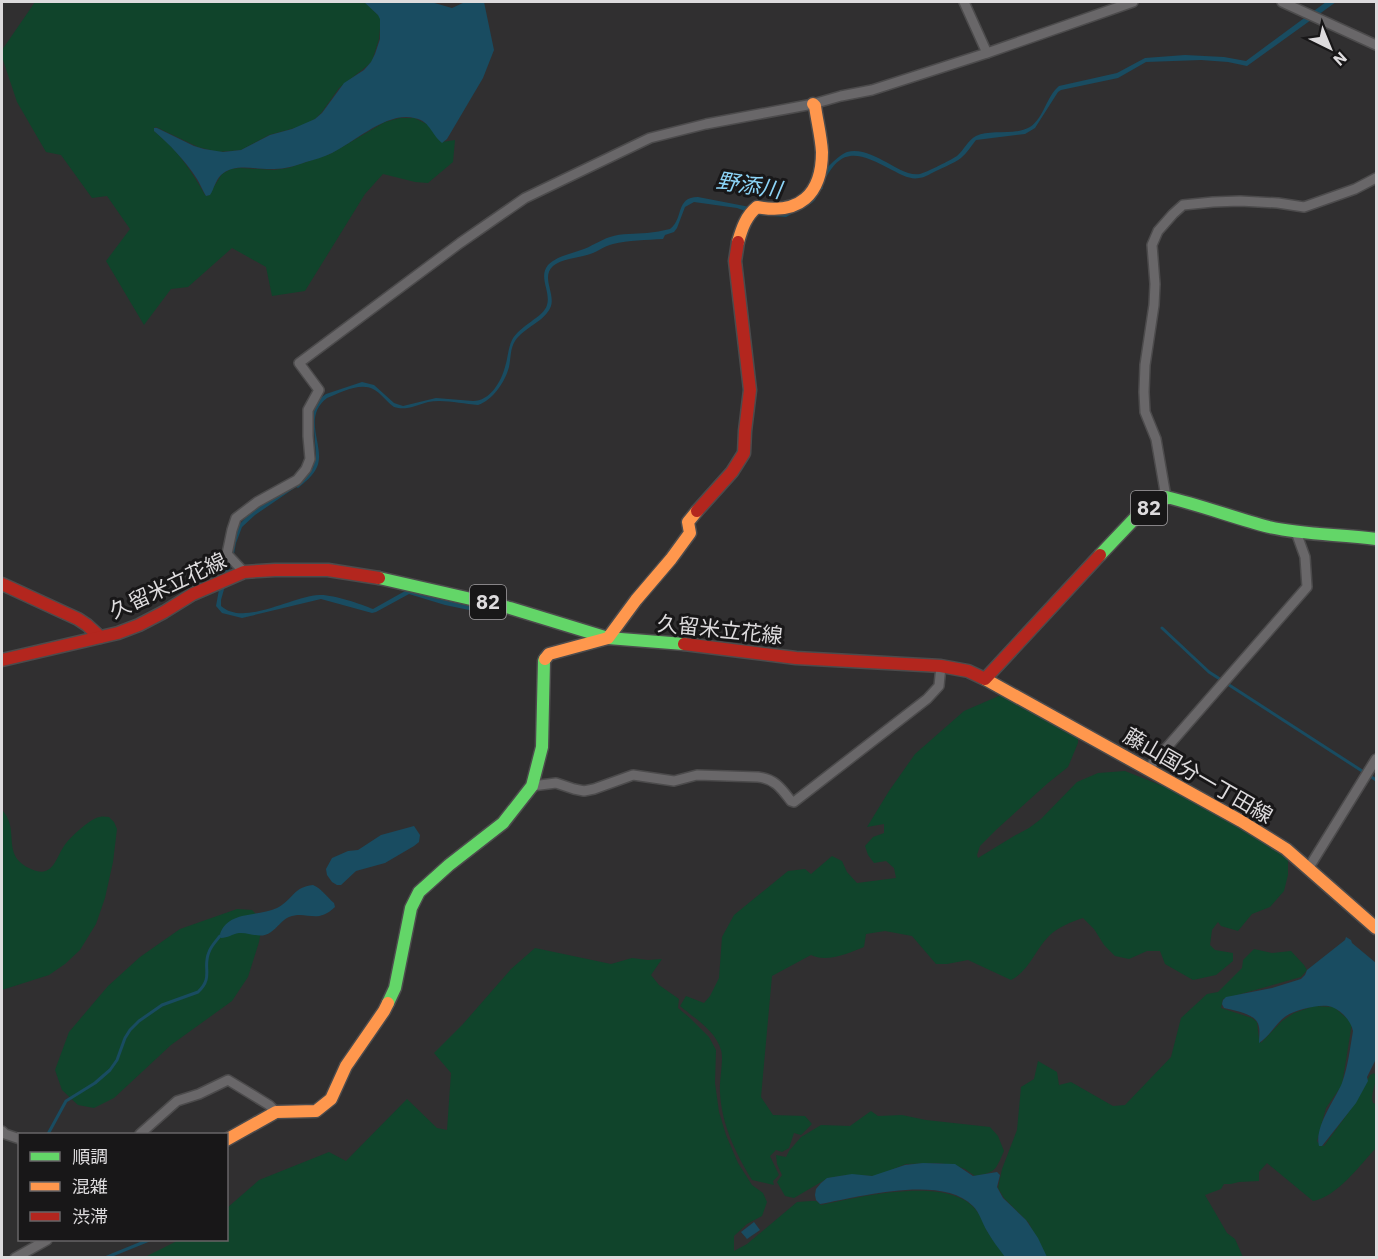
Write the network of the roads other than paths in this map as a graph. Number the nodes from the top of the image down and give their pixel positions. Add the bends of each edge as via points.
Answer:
1 (964, 2) edge
2 (1133, 2) edge
3 (1282, 2) edge
4 (1377, 45) edge
5 (987, 53) junction
6 (813, 104) junction
7 (1377, 178) edge
8 (1166, 497) junction
9 (1296, 532) junction
10 (1377, 538) edge
11 (244, 572) junction
12 (2, 584) edge
13 (100, 637) junction
14 (608, 638) junction
15 (2, 660) edge
16 (941, 666) junction
17 (986, 679) junction
18 (1377, 759) edge
19 (1148, 769) junction
20 (532, 786) junction
21 (1308, 869) junction
22 (1377, 928) edge
23 (276, 1112) junction
24 (2, 1131) edge
25 (141, 1133) edge
26 (18, 1138) edge
27 (228, 1139) edge
28 (43, 1241) edge
29 (15, 1257) edge

1 - 5 street
2 - 5 street
3 - 4 street
5 - 6 street via 872,90
6 - 11 street via 650,138 525,198 299,363 320,390 308,410 310,459 297,480 256,502 236,518 227,554
6 - 14 main road via 822,155 813,189 807,198 789,208 757,207 750,212 738,240 735,261 750,390 744,453 688,522 690,533
7 - 8 street via 1304,207 1240,201 1183,205 1158,231 1152,246 1154,305 1144,392 1145,412 1156,439
8 - 9 main road, 82
8 - 17 main road, 82 via 1137,516
9 - 10 main road, 82
9 - 19 street via 1305,557 1307,587
11 - 13 main road, 久留米立花線 / 82 via 193,594 139,625
11 - 14 main road, 久留米立花線 / 82 via 328,570 393,580 510,608
12 - 13 main road via 78,619
13 - 15 main road, 久留米立花線 / 82
14 - 16 main road, 久留米立花線 / 82 via 796,658
14 - 20 main road via 549,654 544,661 542,747
16 - 17 main road, 久留米立花線 / 82
16 - 20 street via 939,686 927,699 794,802 774,782 758,777 697,776 674,781 633,775 594,789 574,789 556,783
17 - 19 main road, 藤山国分一丁田線
18 - 21 street
19 - 21 main road, 藤山国分一丁田線 via 1241,820 1286,849
20 - 23 main road via 503,823 419,892 411,908 395,988 346,1066 331,1099 316,1111
21 - 22 main road, 藤山国分一丁田線
23 - 25 street via 228,1080 177,1101
23 - 27 main road
24 - 26 street
28 - 29 street

